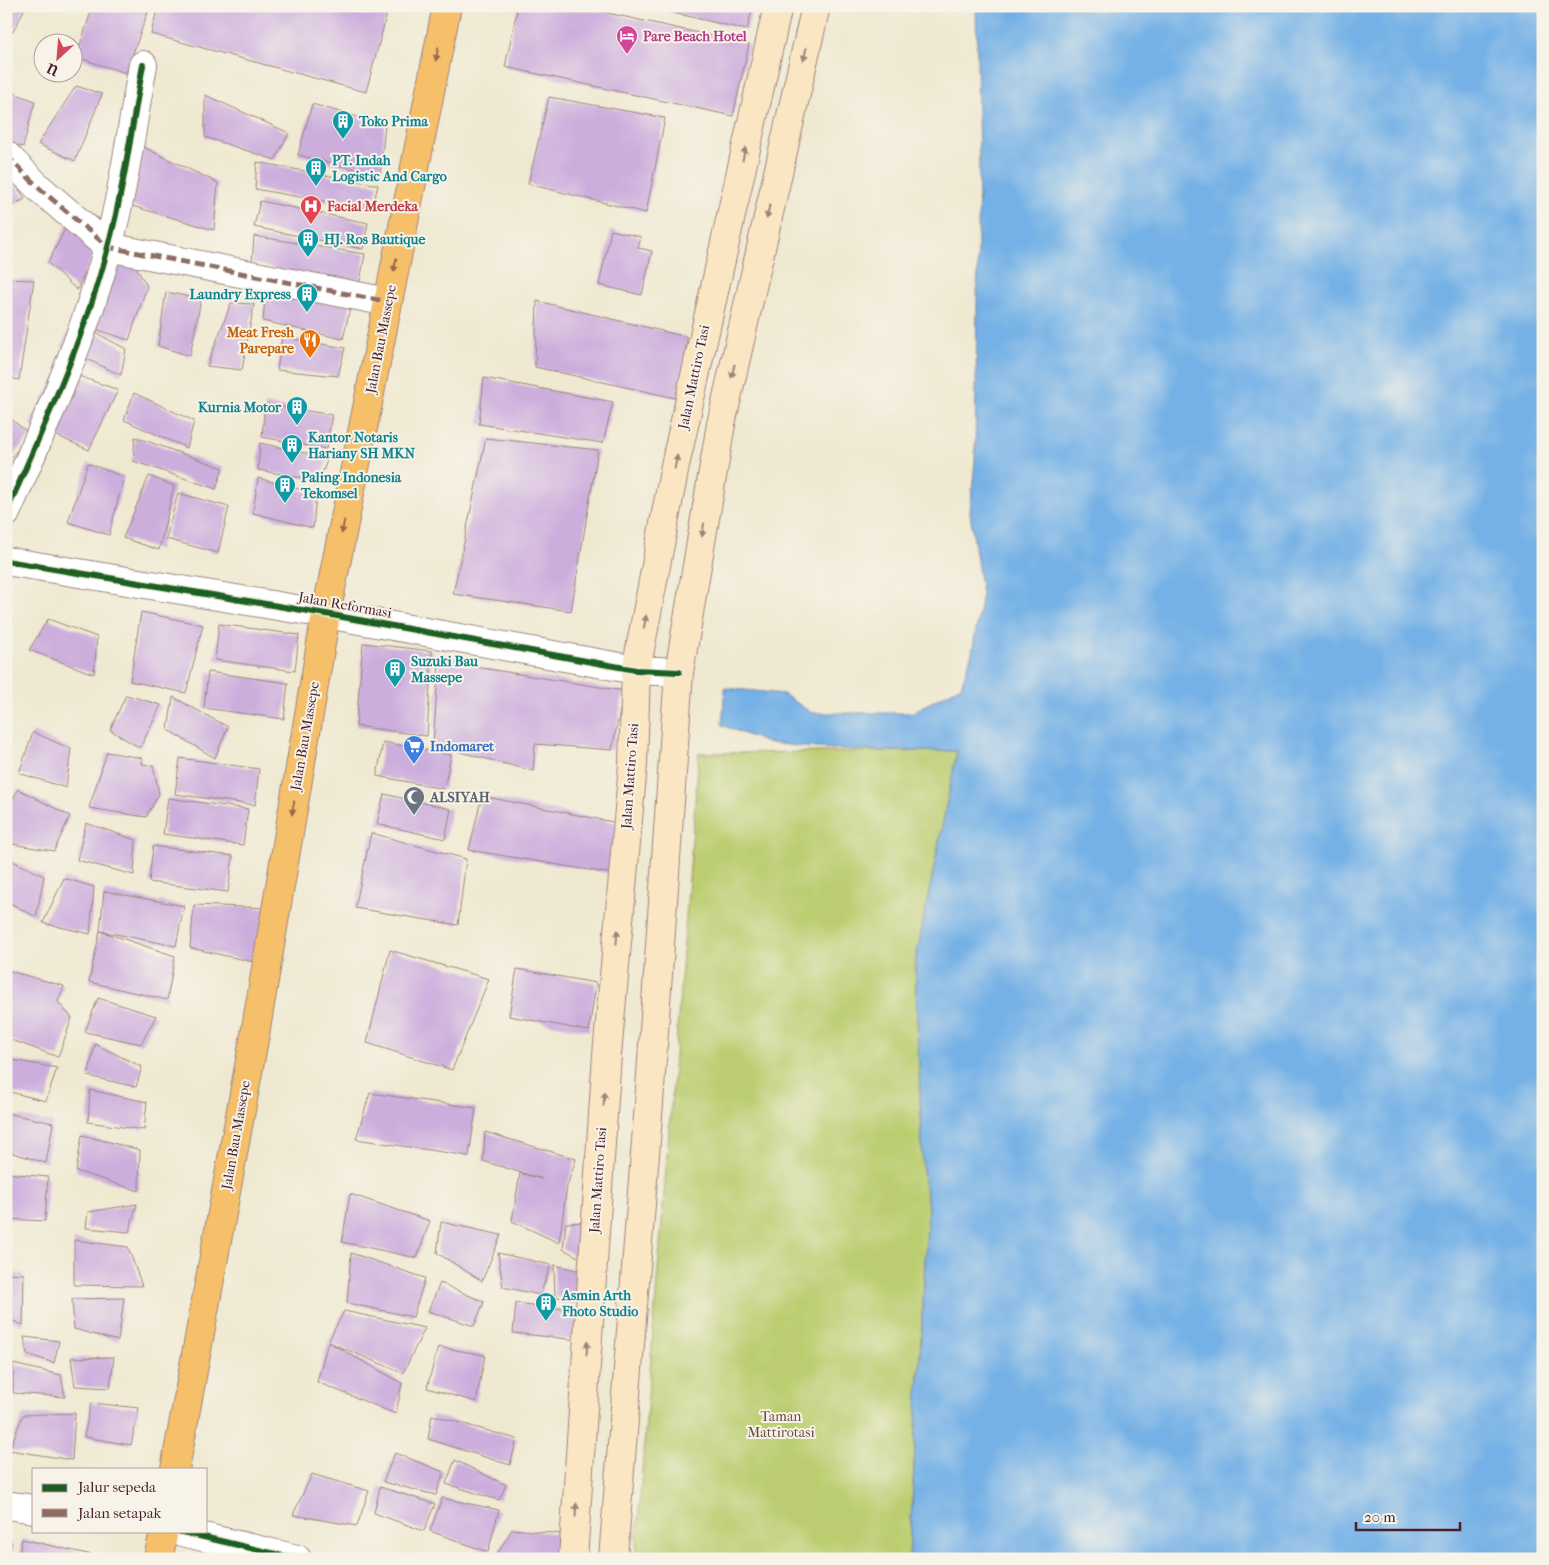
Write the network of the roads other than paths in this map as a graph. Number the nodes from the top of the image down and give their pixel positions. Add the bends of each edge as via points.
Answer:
1 (446, 6) edge
2 (778, 6) edge
3 (816, 6) edge
4 (143, 65) dead end
5 (6, 155) edge
6 (108, 247) junction
7 (388, 302) junction
8 (6, 513) edge
9 (6, 561) edge
10 (326, 614) junction
11 (636, 670) junction
12 (679, 672) junction
13 (175, 1468) edge
14 (6, 1505) edge
15 (32, 1509) edge
16 (164, 1532) edge
17 (182, 1532) edge
18 (158, 1559) edge
19 (298, 1559) edge
20 (573, 1559) edge
21 (613, 1559) edge

1 -> 7 highway, Jalan Bau Massepe
11 -> 2 main road, Jalan Mattiro Tasi via 676,461
3 -> 12 main road via 721,424
4 - 6 street
5 - 6 street
6 - 7 street
6 - 8 street via 84,326
7 -> 10 highway, Jalan Bau Massepe
9 - 10 street, Jalan Reformasi
10 - 11 street, Jalan Reformasi
10 -> 13 highway, Jalan Bau Massepe via 255,1034
11 - 12 street, Jalan Reformasi
20 -> 11 main road, Jalan Mattiro Tasi via 606,1055 632,764
12 - 21 main road
14 - 15 street
16 - 18 highway
17 - 19 street

